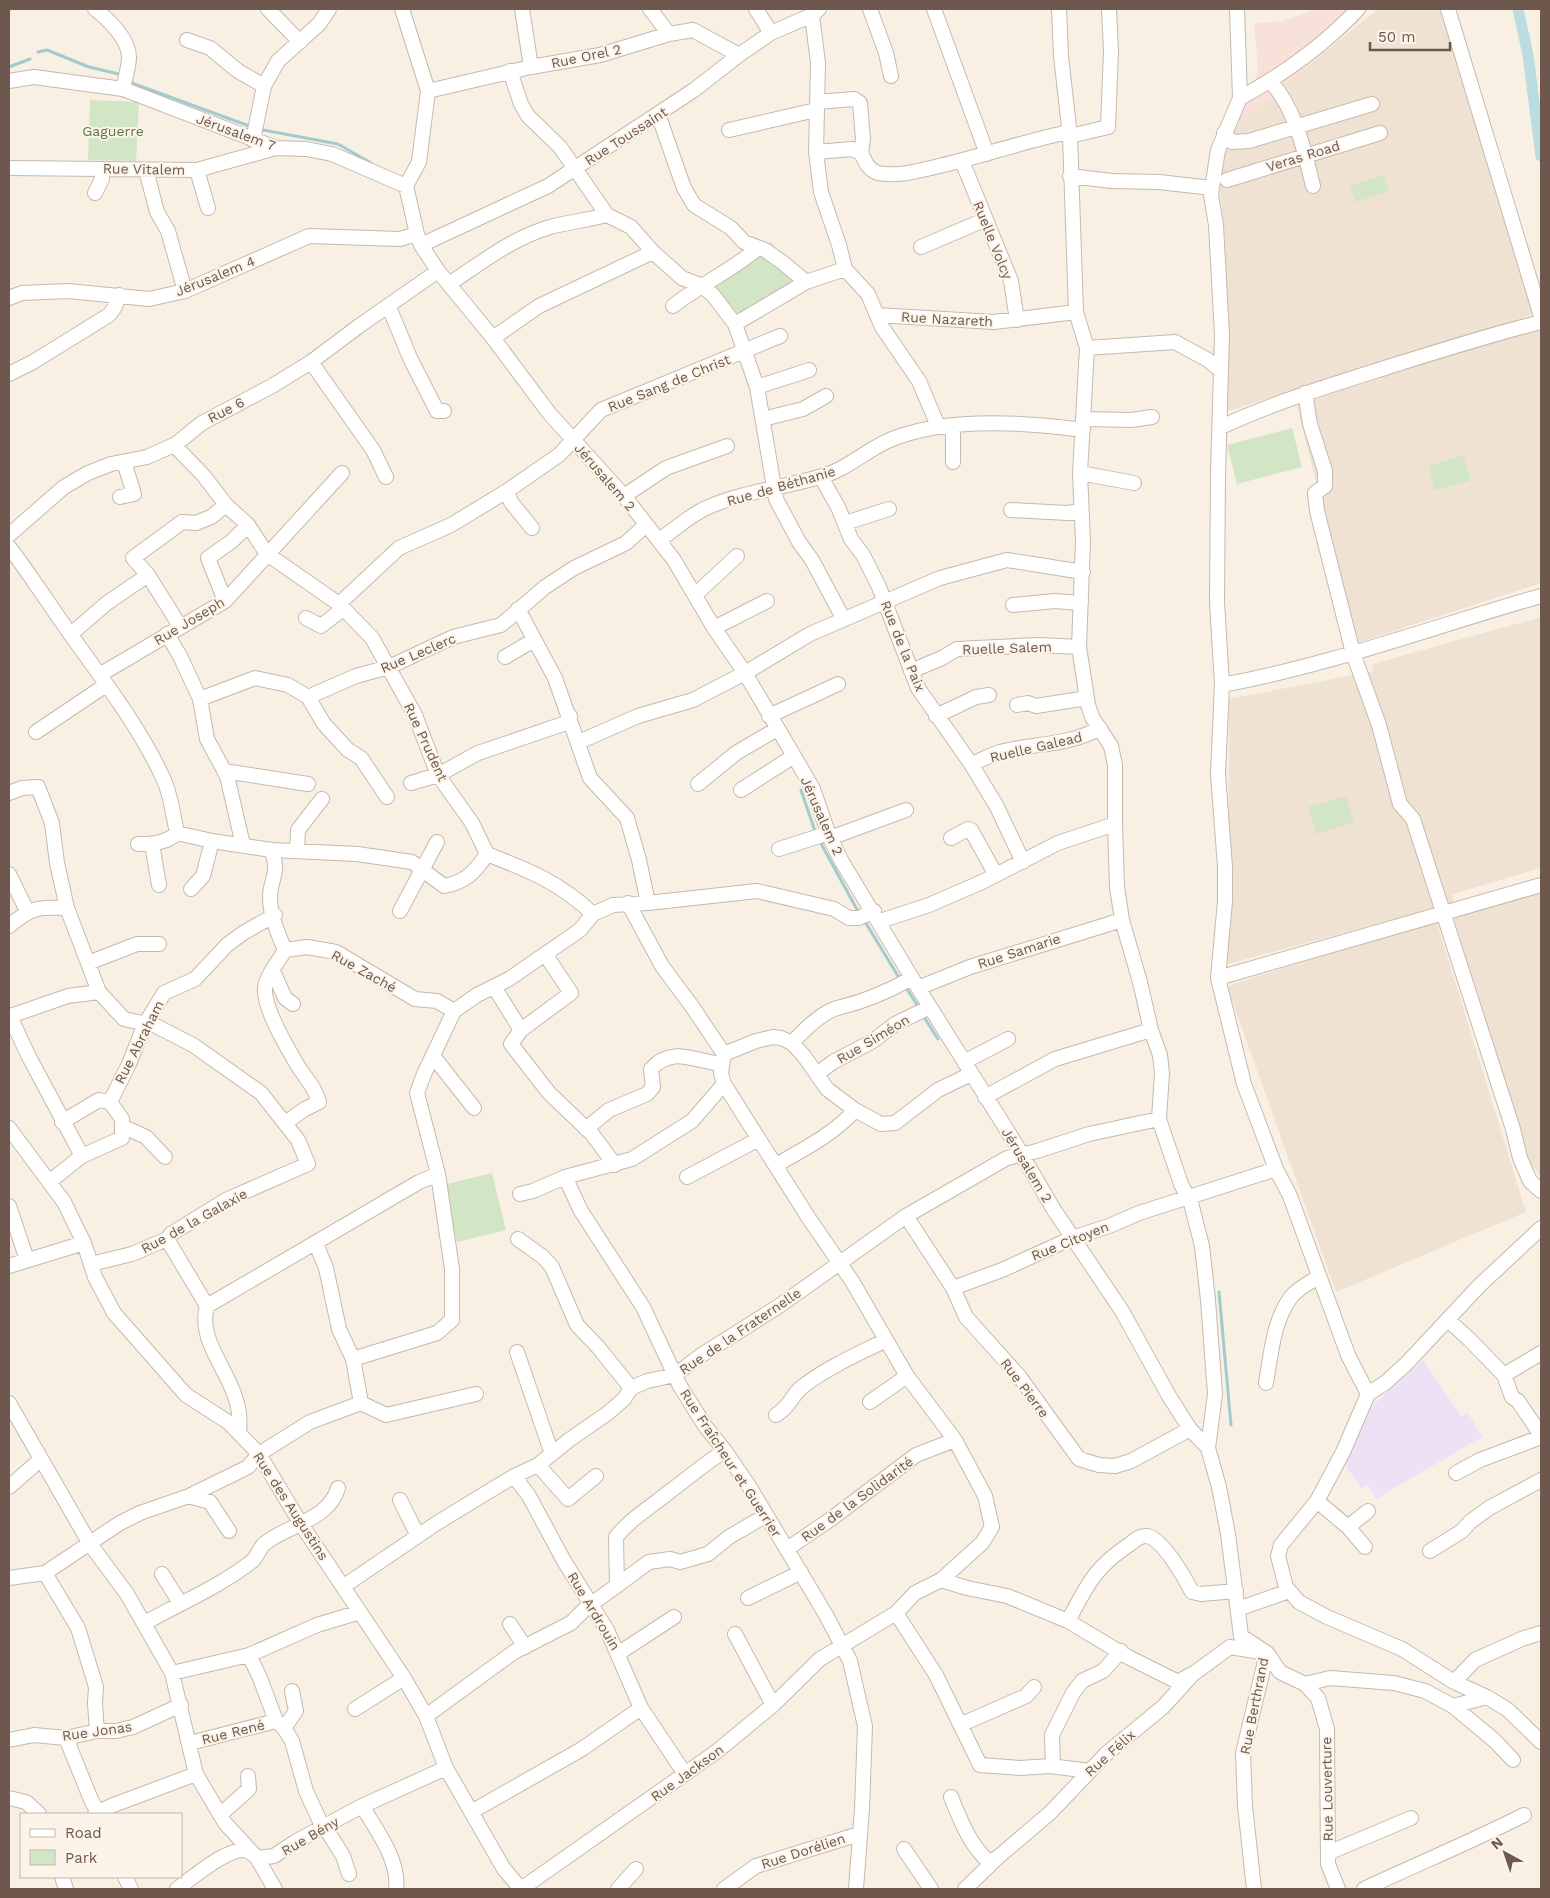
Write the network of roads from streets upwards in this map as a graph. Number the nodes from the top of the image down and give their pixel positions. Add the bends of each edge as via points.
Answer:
1 (268, 9) edge
2 (329, 9) edge
3 (402, 9) edge
4 (522, 9) edge
5 (650, 9) edge
6 (756, 9) edge
7 (870, 9) edge
8 (934, 9) edge
9 (1059, 9) edge
10 (1109, 9) edge
11 (1237, 9) edge
12 (1358, 9) edge
13 (1448, 9) edge
14 (101, 10) edge
15 (816, 12) edge
16 (771, 33) junction
17 (669, 34) junction
18 (187, 40) dead end
19 (300, 42) junction
20 (739, 54) junction
21 (531, 67) junction
22 (510, 71) junction
23 (891, 76) dead end
24 (9, 81) edge
25 (1270, 82) junction
26 (264, 86) junction
27 (123, 89) junction
28 (428, 91) junction
29 (1240, 98) junction
30 (1372, 104) dead end
31 (816, 106) junction
32 (658, 114) junction
33 (1296, 126) junction
34 (729, 130) dead end
35 (1224, 133) junction
36 (1380, 133) dead end
37 (1069, 134) junction
38 (253, 140) junction
39 (276, 148) junction
40 (816, 152) junction
41 (861, 154) junction
42 (988, 154) junction
43 (1305, 155) junction
44 (962, 161) junction
45 (9, 168) edge
46 (577, 168) junction
47 (102, 169) junction
48 (146, 170) junction
49 (197, 170) junction
50 (1070, 176) junction
51 (1227, 180) dead end
52 (406, 186) junction
53 (1312, 186) dead end
54 (1212, 188) junction
55 (96, 193) dead end
56 (208, 208) dead end
57 (607, 215) junction
58 (984, 220) junction
59 (419, 240) junction
60 (921, 247) dead end
61 (757, 249) junction
62 (653, 252) junction
63 (844, 269) junction
64 (438, 271) junction
65 (806, 282) junction
66 (449, 284) junction
67 (700, 285) junction
68 (185, 291) junction
69 (119, 295) junction
70 (9, 298) edge
71 (673, 306) dead end
72 (389, 307) junction
73 (1076, 312) junction
74 (878, 315) junction
75 (1541, 316) edge
76 (1017, 320) junction
77 (1541, 322) edge
78 (735, 324) junction
79 (780, 336) dead end
80 (494, 338) junction
81 (1087, 348) junction
82 (746, 351) junction
83 (312, 362) junction
84 (809, 370) dead end
85 (1221, 371) junction
86 (9, 374) edge
87 (757, 386) junction
88 (1304, 393) junction
89 (826, 396) dead end
90 (444, 411) dead end
91 (1152, 417) dead end
92 (763, 419) junction
93 (1084, 424) junction
94 (953, 425) junction
95 (938, 426) junction
96 (1220, 427) junction
97 (573, 441) junction
98 (174, 445) junction
99 (727, 446) dead end
100 (124, 462) junction
101 (953, 462) dead end
102 (1080, 473) junction
103 (342, 474) dead end
104 (386, 477) dead end
105 (821, 477) junction
106 (1134, 483) dead end
107 (774, 487) junction
108 (507, 491) junction
109 (624, 496) junction
110 (120, 498) dead end
111 (226, 505) junction
112 (888, 509) dead end
113 (1011, 510) dead end
114 (1081, 511) junction
115 (845, 523) junction
116 (248, 525) junction
117 (646, 525) junction
118 (532, 528) dead end
119 (9, 535) edge
120 (659, 540) junction
121 (9, 547) edge
122 (267, 554) junction
123 (737, 556) dead end
124 (1082, 572) junction
125 (148, 575) junction
126 (695, 596) junction
127 (1541, 596) edge
128 (225, 601) junction
129 (767, 601) dead end
130 (885, 603) junction
131 (1081, 603) junction
132 (339, 604) junction
133 (1013, 604) dead end
134 (518, 609) junction
135 (306, 618) dead end
136 (842, 618) junction
137 (180, 626) junction
138 (714, 628) junction
139 (71, 634) junction
140 (167, 634) junction
141 (534, 640) junction
142 (1078, 647) junction
143 (1353, 653) junction
144 (506, 657) dead end
145 (389, 667) junction
146 (911, 671) junction
147 (745, 673) junction
148 (103, 679) junction
149 (838, 684) dead end
150 (1222, 685) junction
151 (989, 695) dead end
152 (308, 698) junction
153 (1087, 698) junction
154 (200, 699) junction
155 (1017, 705) dead end
156 (570, 716) junction
157 (769, 716) junction
158 (936, 716) junction
159 (1100, 728) junction
160 (777, 729) junction
161 (36, 732) dead end
162 (579, 742) junction
163 (794, 756) junction
164 (971, 764) junction
165 (224, 771) junction
166 (438, 775) junction
167 (308, 784) dead end
168 (411, 784) dead end
169 (698, 784) dead end
170 (741, 790) dead end
171 (9, 793) edge
172 (387, 797) dead end
173 (322, 799) dead end
174 (906, 810) dead end
175 (1114, 824) junction
176 (177, 833) junction
177 (829, 835) junction
178 (951, 838) dead end
179 (212, 841) junction
180 (437, 842) dead end
181 (243, 845) junction
182 (779, 848) dead end
183 (272, 850) junction
184 (297, 851) junction
185 (487, 854) junction
186 (1024, 862) junction
187 (424, 868) junction
188 (9, 874) edge
189 (996, 875) junction
190 (159, 885) dead end
191 (1541, 885) edge
192 (191, 889) dead end
193 (628, 903) junction
194 (648, 903) junction
195 (67, 908) junction
196 (27, 911) junction
197 (400, 911) dead end
198 (593, 914) junction
199 (1444, 914) junction
200 (275, 916) junction
201 (870, 916) junction
202 (1122, 920) junction
203 (9, 926) edge
204 (160, 944) dead end
205 (285, 950) junction
206 (545, 954) junction
207 (88, 963) junction
208 (273, 971) junction
209 (1218, 978) junction
210 (915, 983) junction
211 (494, 987) junction
212 (99, 992) junction
213 (292, 1004) dead end
214 (930, 1007) junction
215 (454, 1011) junction
216 (145, 1024) junction
217 (521, 1030) junction
218 (1151, 1030) junction
219 (1008, 1039) dead end
220 (792, 1043) junction
221 (432, 1056) junction
222 (723, 1059) junction
223 (968, 1068) junction
224 (817, 1074) junction
225 (724, 1084) junction
226 (985, 1097) junction
227 (110, 1102) junction
228 (474, 1108) dead end
229 (855, 1110) junction
230 (1159, 1119) junction
231 (62, 1122) junction
232 (285, 1123) junction
233 (122, 1126) junction
234 (9, 1128) edge
235 (586, 1129) junction
236 (759, 1139) junction
237 (1022, 1154) junction
238 (82, 1156) junction
239 (165, 1157) dead end
240 (614, 1165) junction
241 (776, 1165) junction
242 (1276, 1169) junction
243 (438, 1174) junction
244 (565, 1177) junction
245 (687, 1178) dead end
246 (49, 1182) junction
247 (1541, 1190) edge
248 (520, 1194) dead end
249 (1187, 1196) junction
250 (9, 1206) edge
251 (906, 1216) junction
252 (1541, 1228) edge
253 (1072, 1238) junction
254 (167, 1239) junction
255 (518, 1239) dead end
256 (84, 1243) junction
257 (316, 1244) junction
258 (26, 1260) junction
259 (839, 1262) junction
260 (91, 1264) junction
261 (9, 1266) edge
262 (1319, 1277) junction
263 (953, 1288) junction
264 (207, 1306) junction
265 (1448, 1320) junction
266 (886, 1340) junction
267 (517, 1352) dead end
268 (1541, 1353) edge
269 (353, 1359) junction
270 (675, 1375) junction
271 (907, 1376) junction
272 (1504, 1376) junction
273 (1266, 1383) dead end
274 (631, 1388) junction
275 (476, 1394) dead end
276 (1368, 1394) junction
277 (870, 1402) dead end
278 (9, 1403) edge
279 (361, 1403) junction
280 (776, 1414) dead end
281 (1190, 1428) junction
282 (239, 1431) junction
283 (1541, 1436) edge
284 (955, 1440) junction
285 (1208, 1448) junction
286 (726, 1451) junction
287 (259, 1454) junction
288 (552, 1454) junction
289 (40, 1460) junction
290 (538, 1465) junction
291 (1456, 1473) dead end
292 (514, 1476) junction
293 (596, 1476) dead end
294 (1541, 1480) edge
295 (9, 1487) edge
296 (338, 1488) dead end
297 (189, 1496) junction
298 (400, 1500) dead end
299 (1317, 1501) junction
300 (1368, 1511) dead end
301 (765, 1516) junction
302 (302, 1524) junction
303 (1348, 1527) junction
304 (229, 1531) dead end
305 (418, 1536) junction
306 (90, 1544) junction
307 (1365, 1547) dead end
308 (787, 1549) junction
309 (1430, 1551) dead end
310 (801, 1572) junction
311 (45, 1573) junction
312 (162, 1574) dead end
313 (9, 1578) edge
314 (941, 1580) junction
315 (344, 1586) junction
316 (617, 1586) junction
317 (1236, 1590) junction
318 (1289, 1590) junction
319 (748, 1598) dead end
320 (180, 1603) junction
321 (591, 1605) junction
322 (1238, 1609) junction
323 (360, 1612) junction
324 (896, 1612) junction
325 (674, 1618) dead end
326 (1068, 1621) junction
327 (145, 1623) junction
328 (510, 1624) dead end
329 (1541, 1633) edge
330 (735, 1634) dead end
331 (843, 1646) junction
332 (525, 1647) junction
333 (1122, 1651) junction
334 (619, 1652) junction
335 (1267, 1654) junction
336 (249, 1655) junction
337 (172, 1673) junction
338 (1193, 1674) junction
339 (404, 1678) junction
340 (1454, 1682) junction
341 (1306, 1684) junction
342 (1034, 1687) dead end
343 (292, 1691) dead end
344 (1487, 1698) junction
345 (181, 1705) junction
346 (773, 1705) junction
347 (1453, 1706) junction
348 (641, 1708) junction
349 (355, 1709) dead end
350 (426, 1716) junction
351 (962, 1724) junction
352 (280, 1725) junction
353 (97, 1731) junction
354 (66, 1738) junction
355 (9, 1740) edge
356 (1541, 1742) edge
357 (190, 1743) junction
358 (1513, 1760) dead end
359 (1053, 1766) junction
360 (446, 1768) junction
361 (1090, 1770) junction
362 (196, 1774) junction
363 (685, 1774) junction
364 (248, 1776) dead end
365 (951, 1797) dead end
366 (9, 1798) edge
367 (362, 1806) junction
368 (471, 1812) junction
369 (39, 1813) edge
370 (98, 1813) edge
371 (100, 1813) edge
372 (221, 1814) junction
373 (1524, 1815) dead end
374 (1411, 1818) dead end
375 (324, 1827) junction
376 (859, 1834) junction
377 (904, 1849) dead end
378 (1328, 1853) junction
379 (257, 1858) junction
380 (997, 1858) junction
381 (636, 1869) dead end
382 (349, 1874) dead end
383 (177, 1889) edge
384 (275, 1889) edge
385 (396, 1889) edge
386 (521, 1889) edge
387 (618, 1889) edge
388 (724, 1889) edge
389 (856, 1889) edge
390 (931, 1889) edge
391 (965, 1889) edge
392 (1254, 1889) edge
393 (1338, 1889) edge
394 (1364, 1889) edge

1 - 19 street
2 - 19 street
3 - 28 street
4 - 21 street
5 - 17 street
6 - 16 street
7 - 23 street
8 - 42 street
9 - 37 street
10 - 37 street via 1108,127
11 - 29 street
12 - 25 street
13 - 75 street
14 - 27 street via 123,40 129,55
15 - 16 street, Rue Toussaint
15 - 31 street
16 - 20 street, Rue Toussaint
17 - 20 street, Rue Orel 2 via 693,30
17 - 21 street, Rue Orel 2 via 600,56
18 - 26 street via 210,48 238,71
19 - 26 street via 278,61
20 - 32 street, Rue Toussaint
21 - 22 street, Rue Orel 2
22 - 28 street, Rue Orel 2
22 - 46 street via 528,116
24 - 27 street, Jérusalem 7 via 34,77
25 - 29 street
25 - 33 street via 1283,96
26 - 38 street
27 - 38 street, Jérusalem 7
28 - 52 street via 419,162
29 - 35 street
30 - 33 street
31 - 34 street
31 - 40 street
31 - 41 street via 854,99 860,103 864,139
32 - 46 street, Rue Toussaint
32 - 61 street via 684,188 694,205
33 - 35 street via 1249,142 1232,142
33 - 43 street
35 - 54 street via 1214,166
36 - 43 street, Veras Road
37 - 42 street
37 - 50 street
38 - 39 street, Jérusalem 7
39 - 49 street, Rue Vitalem
39 - 52 street, Jérusalem 7 via 332,154
40 - 41 street via 852,149
40 - 63 street via 821,192 840,245
41 - 44 street via 869,168 878,173 908,173
42 - 44 street
43 - 51 street, Veras Road
43 - 53 street
44 - 58 street, Ruelle Volcy
45 - 47 street, Rue Vitalem
46 - 57 street
46 - 59 street, Rue Toussaint via 534,194
47 - 48 street, Rue Vitalem
47 - 55 street
48 - 49 street, Rue Vitalem
48 - 68 street via 156,212 168,231
49 - 56 street
50 - 54 street
50 - 73 street
52 - 59 street
54 - 85 street via 1222,335
57 - 62 street via 631,227
57 - 66 street via 550,227 524,237 500,249
58 - 60 street
58 - 76 street, Ruelle Volcy via 1011,281
59 - 64 street, Jérusalem 2
59 - 68 street, Jérusalem 4 via 309,236
61 - 65 street via 770,254
61 - 67 street via 723,275
62 - 67 street via 682,278
62 - 80 street via 539,306
63 - 65 street
63 - 74 street via 868,294
64 - 66 street, Jérusalem 2
64 - 72 street, Rue 6
65 - 78 street
66 - 80 street, Jérusalem 2
67 - 71 street
67 - 78 street via 713,295
68 - 69 street, Jérusalem 4 via 149,299
69 - 70 street, Jérusalem 4 via 68,290
69 - 86 street via 109,315
72 - 83 street, Rue 6
72 - 90 street via 437,411
73 - 76 street, Rue Nazareth
73 - 81 street
74 - 76 street, Rue Nazareth via 994,322
74 - 95 street via 887,335 919,381
77 - 88 street via 1481,337
78 - 82 street
79 - 82 street, Rue Sang de Christ
80 - 97 street, Jérusalem 2 via 516,371
81 - 85 street via 1175,342
81 - 93 street
82 - 87 street
82 - 97 street, Rue Sang de Christ via 601,410
83 - 98 street, Rue 6 via 202,424
83 - 104 street via 373,450
84 - 87 street
85 - 96 street
87 - 92 street
88 - 96 street
88 - 143 street via 1324,471 1324,486 1315,493 1317,511
89 - 92 street via 803,409
91 - 93 street, Rue de Béthanie
92 - 107 street
93 - 94 street, Rue de Béthanie
93 - 102 street
94 - 95 street, Rue de Béthanie
94 - 101 street
95 - 105 street, Rue de Béthanie via 892,439
96 - 150 street via 1217,602
97 - 108 street, Rue Sang de Christ via 559,455
97 - 109 street, Jérusalem 2
98 - 100 street, Rue 6 via 147,457
98 - 111 street
99 - 109 street via 666,468
100 - 110 street via 134,494
100 - 119 street, Rue 6 via 88,473 64,487
102 - 106 street
102 - 114 street
103 - 122 street, Rue Joseph
105 - 107 street, Rue de Béthanie
105 - 115 street, Rue de la Paix
107 - 120 street, Rue de Béthanie via 706,509
107 - 136 street via 784,516 812,560
108 - 118 street via 511,502
108 - 132 street, Rue Sang de Christ via 451,525 399,548
109 - 117 street, Jérusalem 2
111 - 116 street
111 - 125 street via 211,517 196,523 182,522 133,558
112 - 115 street
113 - 114 street via 1068,514
114 - 124 street
115 - 130 street, Rue de la Paix
116 - 122 street
116 - 128 street via 208,558
117 - 120 street, Jérusalem 2
117 - 134 street, Rue Leclerc via 626,543 574,568
120 - 126 street, Jérusalem 2
121 - 139 street
122 - 128 street, Rue Joseph
122 - 132 street, Rue Prudent
123 - 126 street
124 - 130 street via 1008,560 940,578
124 - 131 street
125 - 137 street
125 - 139 street via 107,603
126 - 138 street, Jérusalem 2
127 - 143 street
128 - 137 street, Rue Joseph
129 - 138 street
130 - 136 street
130 - 146 street, Rue de la Paix
131 - 133 street
131 - 142 street
132 - 135 street, Rue Sang de Christ via 339,612 322,626
132 - 145 street, Rue Prudent via 372,638
134 - 141 street
134 - 145 street, Rue Leclerc via 501,625 453,637
136 - 147 street
137 - 140 street, Rue Joseph
138 - 147 street, Jérusalem 2
139 - 148 street
140 - 148 street, Rue Joseph
140 - 154 street
141 - 144 street
141 - 156 street via 556,678
142 - 146 street, Ruelle Salem via 1038,645 957,649
142 - 153 street
143 - 150 street via 1262,678
143 - 199 street via 1380,728 1400,804 1413,819
145 - 152 street, Rue Leclerc via 356,676
145 - 166 street, Rue Prudent via 415,715
146 - 158 street, Rue de la Paix
147 - 157 street, Jérusalem 2
147 - 162 street via 693,700 638,716
148 - 161 street, Rue Joseph
148 - 176 street via 144,741 164,780
149 - 157 street
150 - 209 street via 1218,774 1225,901
151 - 158 street via 976,697
152 - 154 street via 288,685 255,678
152 - 172 street via 324,724 360,758
153 - 155 street via 1036,706 1028,703
153 - 159 street via 1092,717
154 - 165 street via 207,739
156 - 162 street
156 - 166 street via 569,722 478,753
157 - 160 street, Jérusalem 2
158 - 164 street, Rue de la Paix
159 - 164 street, Ruelle Galead via 1087,736 1052,745 1000,752
159 - 175 street via 1112,746 1115,765
160 - 163 street, Jérusalem 2
160 - 169 street via 736,753
162 - 194 street via 590,778 627,818
163 - 170 street
163 - 177 street, Jérusalem 2 via 813,790
164 - 186 street, Rue de la Paix
165 - 167 street
165 - 181 street
166 - 168 street
166 - 185 street, Rue Prudent via 472,823
171 - 195 street, Rue de la Galaxie via 38,787 52,823
173 - 184 street via 298,830
174 - 177 street
175 - 186 street via 1058,843
175 - 202 street
176 - 179 street
176 - 190 street via 172,838 145,844
177 - 182 street
177 - 201 street, Jérusalem 2
178 - 189 street via 971,830
179 - 181 street
179 - 192 street via 203,876
180 - 187 street
181 - 183 street
183 - 184 street
183 - 200 street via 276,868 270,900
184 - 187 street via 357,854 412,862
185 - 187 street via 474,873 460,883 444,886
185 - 198 street via 541,876 572,895
186 - 189 street
187 - 197 street
188 - 196 street
189 - 201 street via 929,905
191 - 199 street
193 - 194 street
193 - 198 street via 613,905
193 - 222 street via 662,966 691,1005
194 - 201 street via 757,891 834,909 849,918
195 - 196 street via 44,907
195 - 207 street, Rue de la Galaxie
196 - 203 street
198 - 206 street via 580,930
199 - 209 street
199 - 247 street via 1520,1158 1530,1180
200 - 205 street via 273,922
200 - 216 street, Rue Abraham via 227,945 195,979 164,992
201 - 210 street, Jérusalem 2
202 - 210 street, Rue Samarie
202 - 218 street
204 - 207 street via 137,944
205 - 208 street
205 - 215 street, Rue Zaché via 307,947 336,952 415,999 437,1001
206 - 211 street
206 - 217 street via 571,994
207 - 212 street, Rue de la Galaxie
208 - 213 street via 285,998
208 - 232 street via 265,987 268,1003 319,1102
209 - 242 street via 1244,1084
210 - 214 street, Jérusalem 2
210 - 220 street via 840,1007 808,1026
211 - 215 street
211 - 217 street
212 - 216 street, Rue de la Galaxie via 124,1019
212 - 231 street via 68,996 10,1016
214 - 223 street, Jérusalem 2
214 - 224 street, Rue Siméon via 895,1024
215 - 221 street
216 - 227 street, Rue Abraham
216 - 232 street, Rue de la Galaxie via 156,1026 193,1046 261,1093
217 - 235 street via 511,1044 549,1093
218 - 226 street via 1055,1059
218 - 230 street via 1160,1055 1162,1073
219 - 223 street
220 - 222 street via 773,1037
220 - 224 street
221 - 228 street
221 - 243 street via 417,1093
222 - 225 street via 721,1073
222 - 235 street via 675,1055 658,1061 651,1069 652,1087 647,1094 609,1110
223 - 226 street, Jérusalem 2
223 - 229 street via 894,1123 881,1124
224 - 229 street via 827,1089
225 - 236 street, Rue Jackson
225 - 240 street via 692,1121 632,1159
226 - 237 street, Jérusalem 2
227 - 231 street via 99,1100
227 - 233 street, Rue Abraham via 122,1120
229 - 241 street via 819,1140
230 - 237 street, Rue de la Fraternelle via 1089,1134
230 - 249 street
231 - 238 street
232 - 254 street, Rue de la Galaxie via 298,1140 308,1164 226,1200
233 - 238 street via 122,1138
233 - 239 street via 146,1137
234 - 246 street, Rue des Augustins
235 - 240 street
236 - 241 street, Rue Jackson
236 - 245 street
237 - 251 street, Rue de la Fraternelle via 1007,1158
237 - 253 street, Jérusalem 2
238 - 246 street
240 - 244 street
241 - 259 street, Rue Jackson
242 - 249 street, Rue Citoyen via 1206,1193
242 - 262 street via 1290,1196
243 - 257 street
243 - 269 street via 452,1269 452,1320 438,1333
244 - 248 street
244 - 270 street, Rue Fraîcheur et Guerrier via 581,1211 644,1307
246 - 256 street, Rue des Augustins via 64,1202
249 - 253 street, Rue Citoyen
249 - 285 street via 1202,1246 1208,1300 1215,1394
250 - 258 street
251 - 259 street, Rue de la Fraternelle
251 - 263 street, Rue Pierre
252 - 265 street via 1478,1286
253 - 263 street, Rue Citoyen
253 - 281 street, Jérusalem 2 via 1122,1311 1168,1396
254 - 260 street, Rue de la Galaxie via 132,1254
254 - 264 street
255 - 274 street via 552,1267 577,1325
256 - 258 street
256 - 260 street, Rue des Augustins
257 - 264 street
257 - 269 street via 326,1268 339,1329
258 - 261 street
259 - 266 street, Rue Jackson
259 - 270 street, Rue de la Fraternelle
260 - 282 street, Rue des Augustins via 114,1313 147,1353 186,1395
262 - 273 street via 1290,1298 1276,1328
262 - 276 street via 1348,1355
263 - 281 street, Rue Pierre via 966,1317 1018,1376 1079,1459 1115,1466 1131,1461
264 - 282 street via 203,1319 209,1341 234,1390 241,1416
265 - 272 street
265 - 276 street via 1406,1364
266 - 271 street, Rue Jackson
266 - 280 street via 803,1386 789,1406
267 - 288 street
268 - 272 street
269 - 279 street
270 - 274 street, Rue de la Fraternelle
270 - 286 street, Rue Fraîcheur et Guerrier via 705,1426
271 - 277 street
271 - 284 street, Rue Jackson
272 - 283 street via 1512,1397
274 - 288 street, Rue de la Fraternelle via 608,1413
275 - 279 street via 386,1415
276 - 299 street via 1344,1452
278 - 289 street
279 - 287 street via 310,1422
281 - 285 street, Jérusalem 2
282 - 287 street, Rue des Augustins
283 - 291 street
284 - 308 street, Rue de la Solidarité via 916,1455
284 - 314 street, Rue Jackson via 985,1496 992,1527 982,1543
285 - 317 street, Rue Berthrand via 1219,1486
286 - 301 street, Rue Fraîcheur et Guerrier
286 - 316 street via 702,1465 626,1524 616,1536
287 - 297 street via 248,1467
287 - 302 street, Rue des Augustins
288 - 290 street, Rue de la Fraternelle
289 - 295 street
289 - 306 street
290 - 292 street, Rue de la Fraternelle
290 - 293 street via 568,1500
292 - 305 street, Rue de la Fraternelle
292 - 321 street, Rue Ardrouin via 529,1496
294 - 309 street via 1489,1508 1462,1531
296 - 302 street via 334,1500
297 - 304 street via 210,1502
297 - 306 street via 140,1513
298 - 305 street
299 - 303 street
299 - 318 street via 1281,1545 1278,1556
300 - 303 street
301 - 308 street, Rue Fraîcheur et Guerrier
301 - 316 street via 728,1537 708,1554 680,1562 670,1559 649,1562
302 - 315 street, Rue des Augustins
302 - 320 street via 264,1545 253,1561 222,1582
303 - 307 street
305 - 315 street, Rue de la Fraternelle
306 - 311 street
306 - 327 street
308 - 310 street, Rue Fraîcheur et Guerrier
310 - 319 street
310 - 331 street, Rue Fraîcheur et Guerrier
311 - 313 street
311 - 353 street via 78,1628 96,1687
312 - 320 street
314 - 324 street, Rue Jackson via 915,1593
314 - 326 street via 1007,1596
315 - 323 street, Rue des Augustins
316 - 321 street
317 - 322 street, Rue Berthrand
317 - 326 street via 1192,1592 1175,1562 1154,1540 1141,1536 1095,1571
318 - 322 street
318 - 340 street via 1300,1602 1402,1649
320 - 327 street
321 - 332 street via 571,1623
321 - 334 street, Rue Ardrouin
322 - 335 street, Rue Berthrand via 1241,1636
323 - 336 street via 317,1625
323 - 339 street, Rue des Augustins
324 - 331 street, Rue Jackson
324 - 351 street
325 - 334 street
326 - 333 street
327 - 337 street
328 - 332 street
329 - 340 street via 1476,1660
330 - 346 street
331 - 346 street, Rue Jackson via 820,1659
331 - 376 street, Rue Fraîcheur et Guerrier via 850,1660 865,1726
332 - 350 street
333 - 338 street via 1178,1682
333 - 359 street via 1103,1671 1082,1681 1073,1693 1052,1735
334 - 348 street, Rue Ardrouin
335 - 338 street, Rue Félix via 1230,1647
335 - 341 street via 1280,1672
335 - 392 street, Rue Berthrand via 1243,1753
336 - 337 street
336 - 352 street
337 - 345 street
338 - 361 street, Rue Félix via 1163,1706
339 - 349 street
339 - 350 street, Rue des Augustins
340 - 344 street
341 - 347 street via 1330,1678 1394,1683 1425,1691
341 - 378 street, Rue Louverture via 1318,1698 1327,1730
342 - 351 street via 1026,1696
343 - 352 street via 296,1711
344 - 347 street
344 - 356 street via 1508,1710
345 - 353 street, Rue Jonas via 133,1727
345 - 357 street
346 - 363 street, Rue Jackson
347 - 358 street via 1488,1734
348 - 363 street, Rue Ardrouin
348 - 368 street via 575,1753
350 - 360 street, Rue des Augustins
351 - 359 street via 980,1765
352 - 357 street, Rue René
352 - 375 street via 292,1741 306,1791
353 - 354 street, Rue Jonas
354 - 355 street, Rue Jonas via 34,1735
354 - 370 street
357 - 362 street
359 - 361 street
360 - 367 street, Rue Bény
360 - 368 street, Rue des Augustins
361 - 380 street, Rue Félix via 1051,1812
362 - 371 street via 110,1806
362 - 372 street
363 - 386 street, Rue Jackson
364 - 372 street via 249,1790
365 - 380 street via 977,1851 989,1862
366 - 369 street via 26,1802
367 - 375 street, Rue Bény
367 - 385 street via 383,1840 397,1878
368 - 386 street, Rue des Augustins via 504,1869
372 - 379 street via 225,1823
373 - 394 street
374 - 378 street
375 - 379 street, Rue Bény via 274,1856
375 - 382 street via 343,1856
376 - 388 street, Rue Dorélien via 756,1866
376 - 389 street, Rue Fraîcheur et Guerrier
377 - 390 street
378 - 393 street, Rue Louverture via 1328,1864
379 - 383 street via 247,1851 236,1850
379 - 384 street
380 - 391 street, Rue Félix
381 - 387 street

